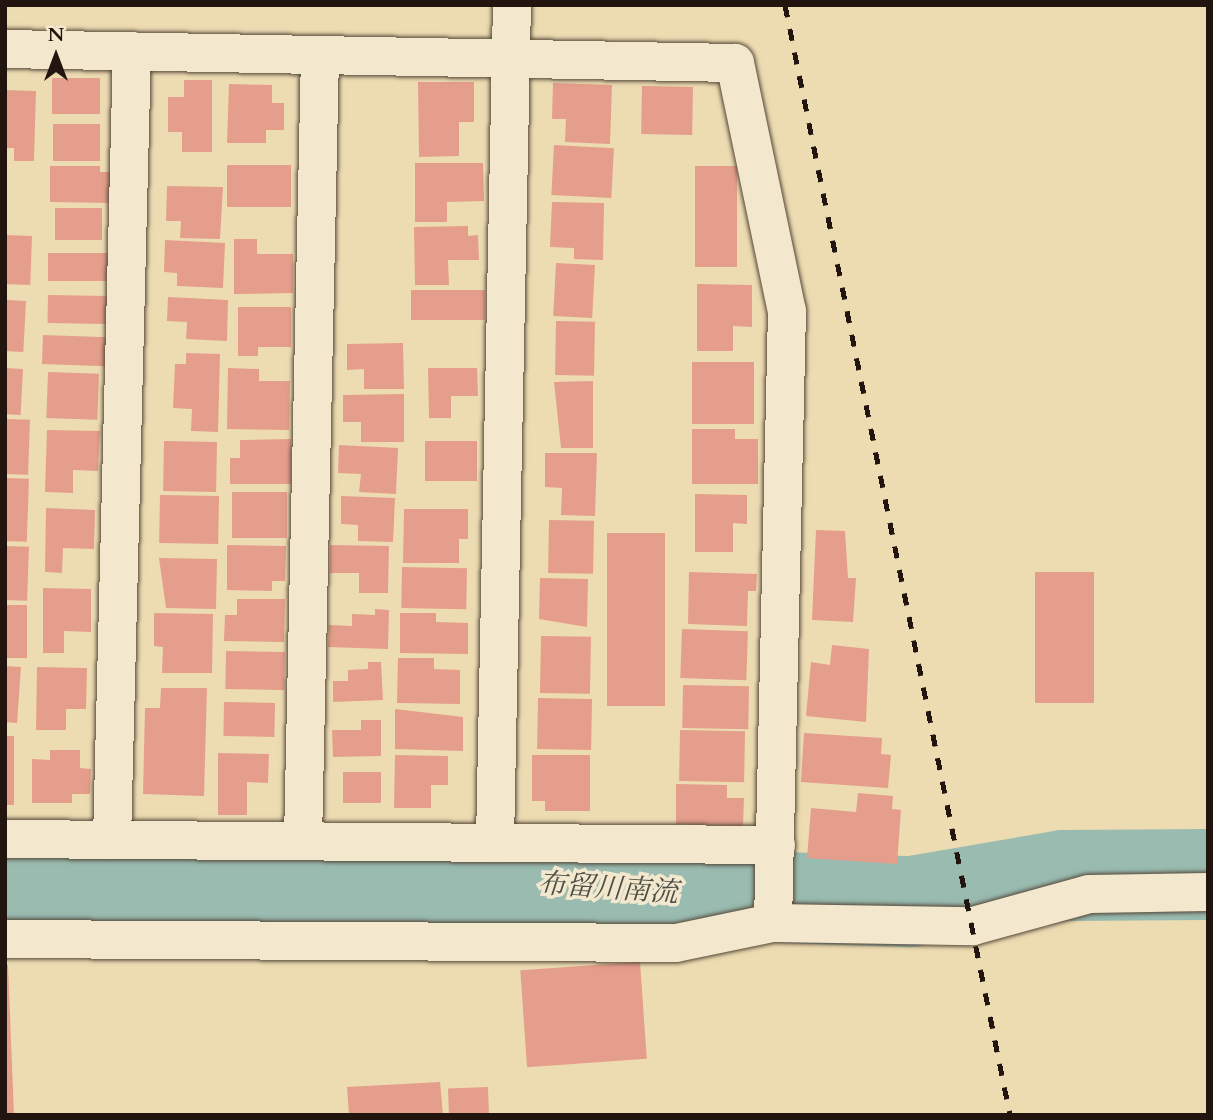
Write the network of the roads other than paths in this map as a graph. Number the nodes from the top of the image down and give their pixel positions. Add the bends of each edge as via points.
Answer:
1 (512, 5) edge
2 (5, 49) edge
3 (132, 51) junction
4 (320, 56) junction
5 (515, 59) junction
6 (5, 839) edge
7 (112, 839) junction
8 (303, 841) junction
9 (495, 842) junction
10 (776, 845) junction
11 (1208, 892) edge
12 (773, 923) junction
13 (5, 939) edge

1 - 5 street
2 - 3 street
3 - 4 street
3 - 7 street
4 - 5 street
4 - 8 street
5 - 9 street
5 - 10 street via 736,63 787,311
6 - 7 street
7 - 8 street
8 - 9 street
9 - 10 street
10 - 12 street
11 - 12 street via 1089,894 973,926
12 - 13 street via 677,943

